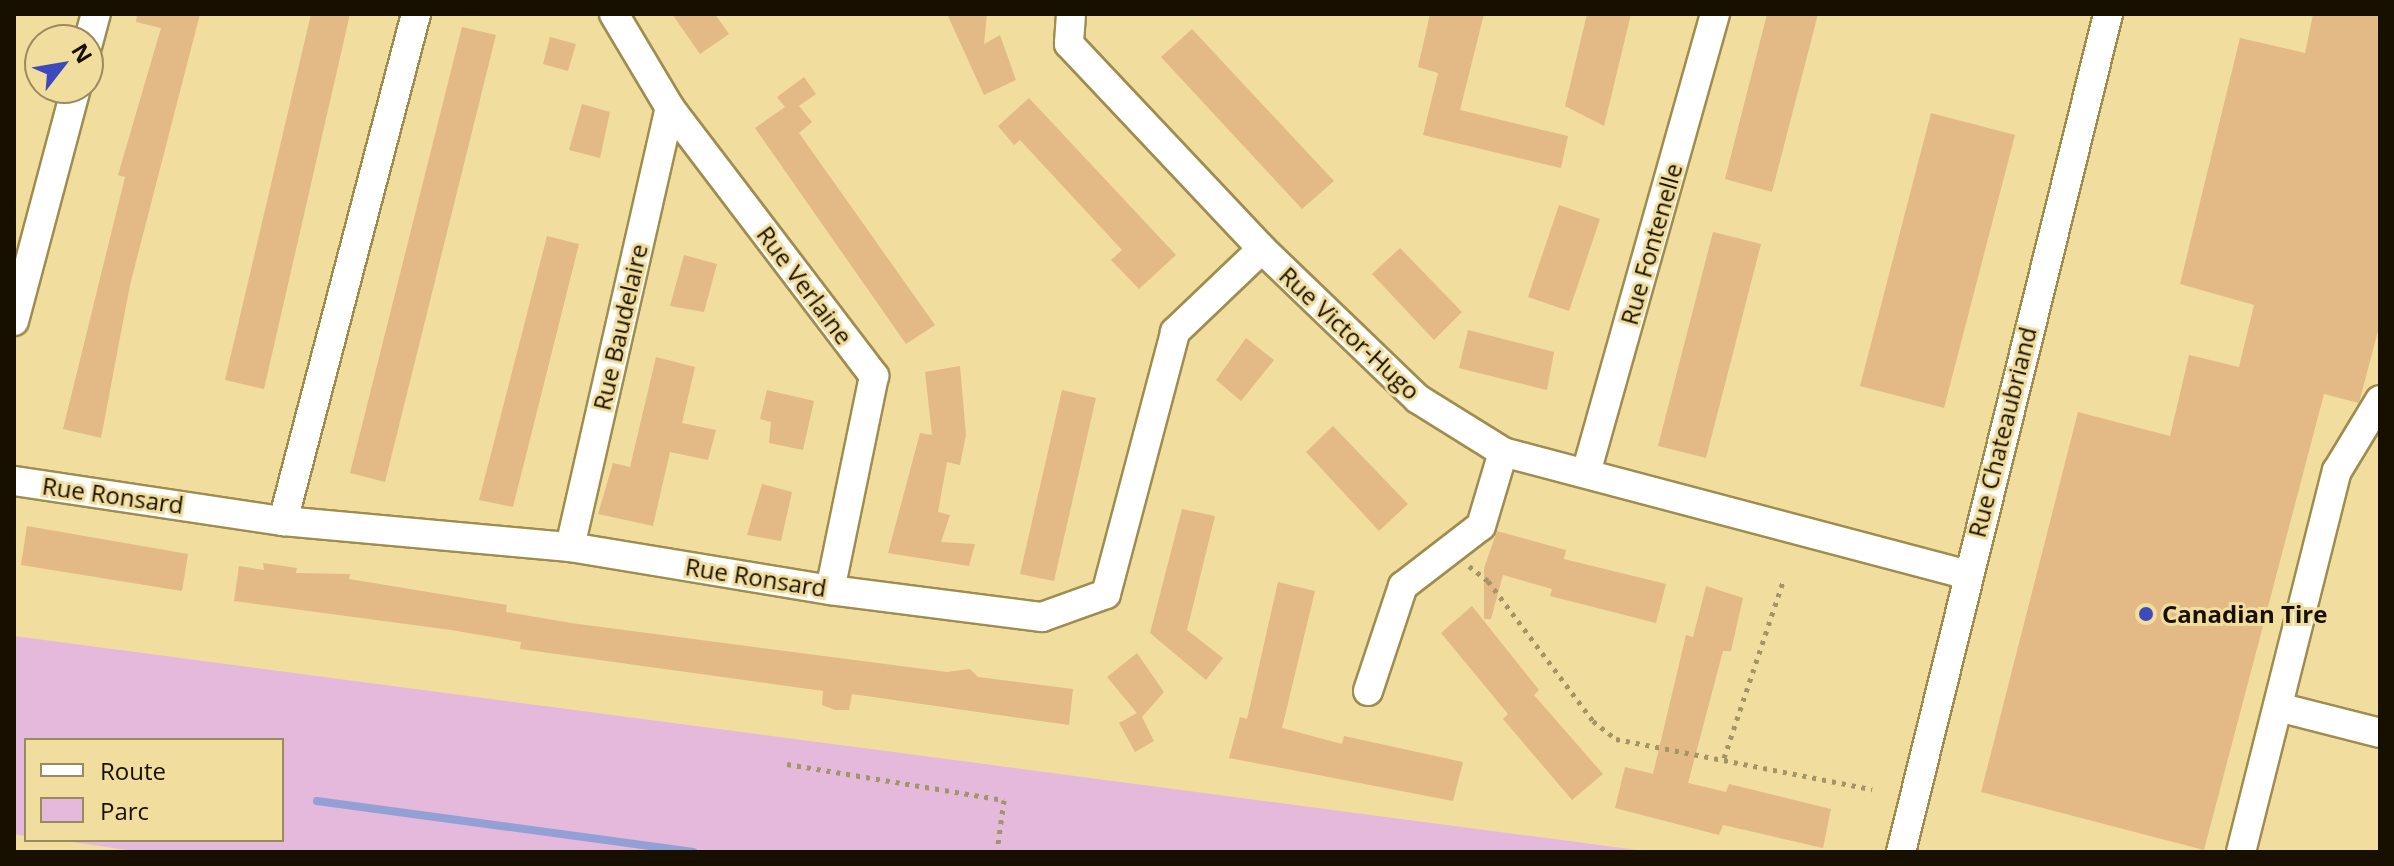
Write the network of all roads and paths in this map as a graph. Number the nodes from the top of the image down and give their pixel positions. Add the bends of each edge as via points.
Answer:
1 (416, 14) edge
2 (614, 14) edge
3 (1071, 14) edge
4 (1715, 14) edge
5 (2108, 14) edge
6 (72, 104) edge
7 (670, 108) junction
8 (1262, 249) junction
9 (14, 321) edge
10 (2380, 400) edge
11 (1503, 452) junction
12 (1586, 473) junction
13 (14, 481) edge
14 (283, 521) junction
15 (570, 547) junction
16 (1450, 550) junction
17 (1966, 574) junction
18 (1784, 579) dead end
19 (830, 590) junction
20 (1368, 691) dead end
21 (2278, 707) junction
22 (2380, 733) edge
23 (1724, 758) junction
24 (787, 764) dead end
25 (1872, 789) dead end
26 (997, 852) edge
27 (1901, 852) edge
28 (2241, 852) edge

1 - 14 street
2 - 7 street, Rue Verlaine
3 - 8 street, Rue Victor-Hugo via 1069,44
4 - 12 street, Rue Fontenelle
5 - 17 street, Rue Chateaubriand
6 - 9 street
7 - 15 street, Rue Baudelaire
7 - 19 street, Rue Verlaine via 874,376
8 - 11 street, Rue Victor-Hugo via 1418,399
8 - 19 street, Rue Ronsard via 1175,332 1106,594 1042,617
10 - 21 street via 2337,471
11 - 12 street, Rue Victor-Hugo
11 - 16 street via 1481,526
12 - 17 street, Rue Victor-Hugo
13 - 14 street, Rue Ronsard
14 - 15 street, Rue Ronsard
15 - 19 street, Rue Ronsard
16 - 20 street via 1403,586
16 - 23 path via 1488,581 1593,721 1616,739
17 - 27 street, Rue Chateaubriand
18 - 23 path
21 - 22 street
21 - 28 street
23 - 25 path
24 - 26 path via 1004,800

